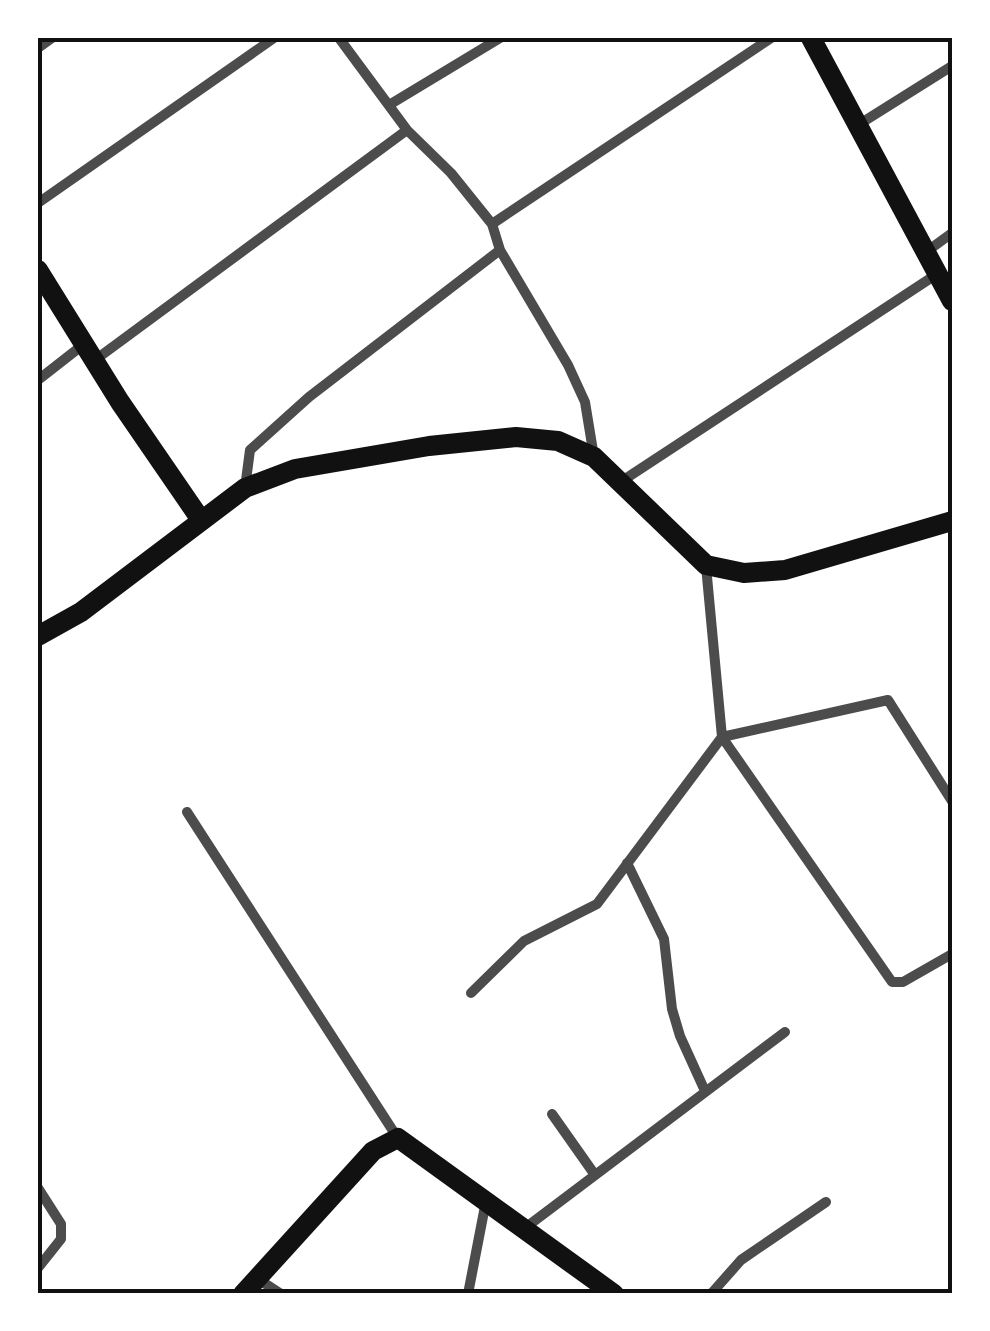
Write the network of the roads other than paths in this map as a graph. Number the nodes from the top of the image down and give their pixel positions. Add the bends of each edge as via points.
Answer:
1 (52, 38) edge
2 (274, 38) edge
3 (339, 38) edge
4 (500, 38) edge
5 (771, 38) edge
6 (811, 38) edge
7 (38, 48) edge
8 (952, 66) edge
9 (389, 105) junction
10 (858, 125) junction
11 (407, 130) junction
12 (38, 203) edge
13 (492, 224) junction
14 (952, 233) edge
15 (500, 250) junction
16 (925, 253) junction
17 (38, 270) edge
18 (936, 274) junction
19 (952, 300) edge
20 (89, 352) junction
21 (38, 380) edge
22 (594, 457) junction
23 (622, 481) junction
24 (245, 488) junction
25 (201, 520) junction
26 (952, 521) edge
27 (706, 565) junction
28 (38, 636) edge
29 (722, 737) junction
30 (952, 802) edge
31 (187, 812) dead end
32 (627, 863) junction
33 (952, 954) edge
34 (471, 993) dead end
35 (785, 1032) dead end
36 (706, 1091) junction
37 (552, 1114) dead end
38 (398, 1138) junction
39 (595, 1175) junction
40 (38, 1188) edge
41 (486, 1201) junction
42 (826, 1202) dead end
43 (524, 1229) junction
44 (38, 1268) edge
45 (250, 1286) edge
46 (281, 1294) edge
47 (468, 1294) edge
48 (614, 1294) edge
49 (711, 1294) edge

1 - 7 street
2 - 12 street
3 - 9 street
4 - 9 street
5 - 13 street
6 - 10 main road
8 - 10 street
9 - 11 street
10 - 16 main road
11 - 13 street
11 - 20 street
13 - 15 street
14 - 16 street
15 - 22 street via 585,402
15 - 24 street via 250,450
16 - 18 main road
17 - 20 main road
18 - 19 main road
18 - 23 street
20 - 21 street
20 - 25 main road
22 - 23 main road
22 - 24 main road via 558,441 516,436 295,469
23 - 27 main road
24 - 25 main road
25 - 28 main road via 81,612
26 - 27 main road via 785,570 744,573
27 - 29 street
29 - 30 street via 888,700
29 - 32 street
29 - 33 street via 892,982 904,982
31 - 38 street
32 - 34 street via 597,904 524,941
32 - 36 street via 664,939 672,1009
35 - 36 street
36 - 39 street
37 - 39 street
38 - 41 main road
38 - 45 main road via 372,1151
39 - 43 street
40 - 44 street via 61,1224 62,1239
41 - 43 main road
41 - 47 street
42 - 49 street via 741,1260
43 - 48 main road
45 - 46 street

